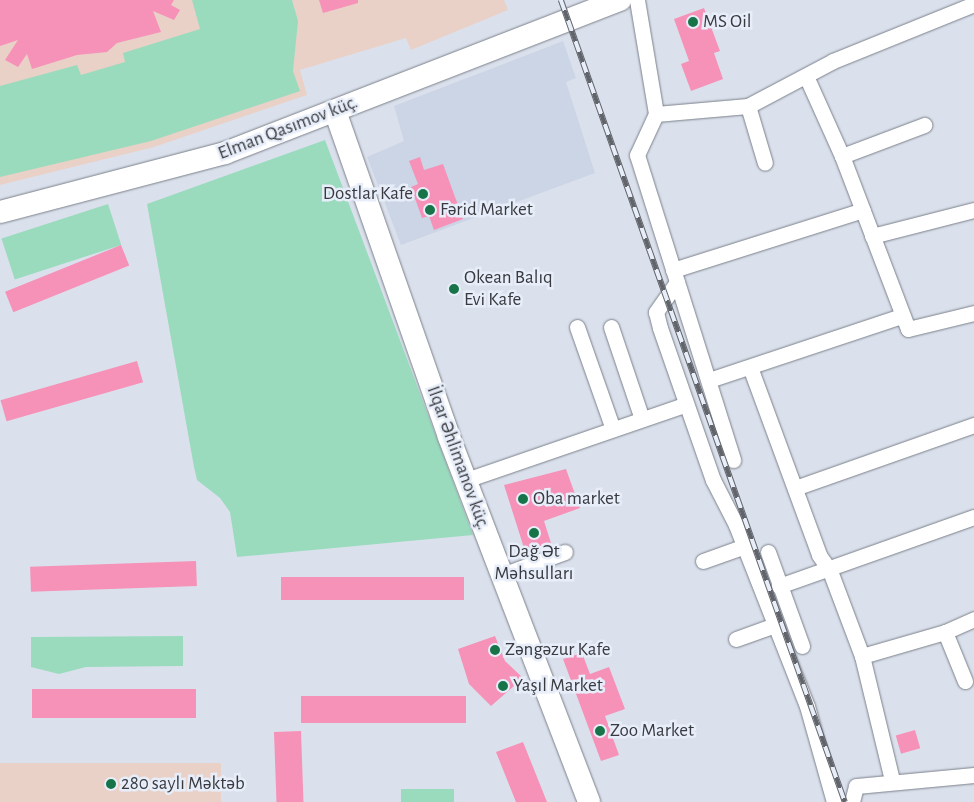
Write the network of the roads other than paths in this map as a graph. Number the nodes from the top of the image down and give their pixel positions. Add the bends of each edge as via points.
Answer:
1 (637, 0) edge
2 (609, 2) edge
3 (974, 4) edge
4 (806, 76) junction
5 (748, 106) junction
6 (335, 111) junction
7 (656, 114) junction
8 (924, 125) dead end
9 (842, 156) junction
10 (764, 163) dead end
11 (863, 210) junction
12 (974, 210) edge
13 (0, 212) edge
14 (872, 236) junction
15 (675, 276) junction
16 (974, 313) edge
17 (901, 316) junction
18 (577, 327) dead end
19 (611, 327) dead end
20 (750, 367) junction
21 (709, 380) junction
22 (684, 405) junction
23 (642, 419) junction
24 (974, 424) edge
25 (613, 429) junction
26 (733, 460) dead end
27 (466, 480) junction
28 (795, 488) junction
29 (974, 517) edge
30 (745, 546) junction
31 (565, 552) dead end
32 (768, 552) dead end
33 (703, 561) dead end
34 (830, 571) junction
35 (502, 575) junction
36 (779, 586) junction
37 (974, 619) edge
38 (775, 625) junction
39 (945, 632) junction
40 (736, 639) dead end
41 (802, 646) dead end
42 (862, 656) junction
43 (965, 681) dead end
44 (974, 775) edge
45 (892, 780) junction
46 (589, 802) edge
47 (834, 802) edge
48 (852, 802) edge

1 - 7 street
2 - 6 street, Elman Qasımov küç.
3 - 4 street
4 - 5 street
4 - 9 street
5 - 7 street
5 - 10 street
6 - 13 street, Elman Qasımov küç. via 225,153
6 - 27 street, İlqar Əhlimanov küç.
7 - 15 street via 637,156
8 - 9 street
9 - 11 street
11 - 14 street
11 - 15 street
12 - 14 street
14 - 17 street
15 - 21 street
15 - 22 street via 656,312
16 - 17 street via 913,331
17 - 20 street
18 - 25 street
19 - 23 street
20 - 21 street
20 - 28 street
21 - 26 street
22 - 23 street
22 - 30 street
23 - 25 street
24 - 28 street
25 - 27 street
27 - 35 street, İlqar Əhlimanov küç.
28 - 34 street via 818,555
29 - 34 street
30 - 33 street
30 - 38 street
31 - 35 street
32 - 36 street
34 - 36 street
34 - 42 street
35 - 46 street, İlqar Əhlimanov küç.
36 - 41 street
37 - 39 street
38 - 40 street
38 - 47 street via 820,743
39 - 42 street
39 - 43 street
42 - 45 street
44 - 45 street
45 - 48 street via 856,786

